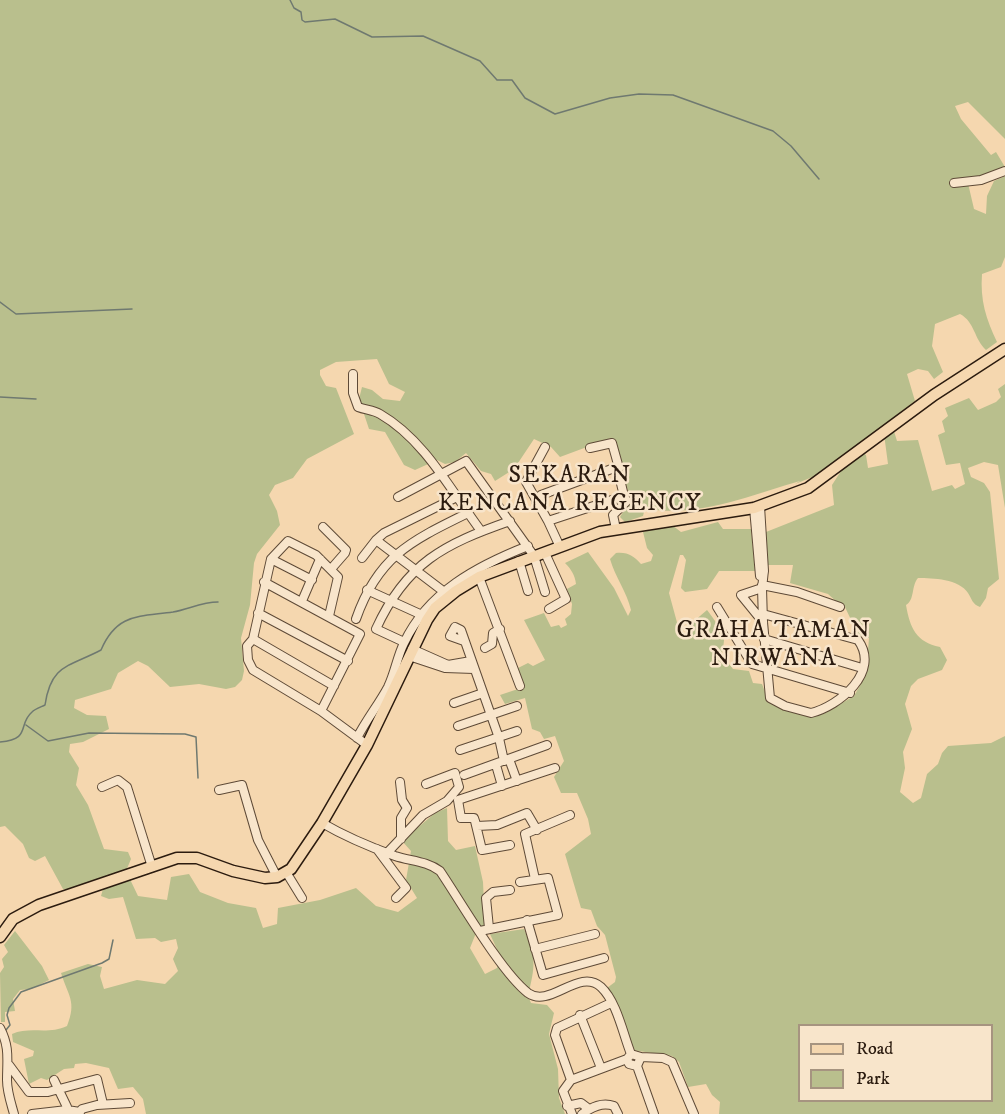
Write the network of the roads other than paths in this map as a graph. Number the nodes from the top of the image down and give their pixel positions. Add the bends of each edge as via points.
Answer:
1 (1005, 171) edge
2 (954, 183) dead end
3 (1005, 349) edge
4 (353, 374) dead end
5 (545, 447) dead end
6 (590, 448) dead end
7 (619, 468) junction
8 (440, 474) junction
9 (624, 496) junction
10 (398, 497) dead end
11 (457, 497) junction
12 (536, 502) junction
13 (757, 507) junction
14 (468, 513) junction
15 (510, 521) junction
16 (548, 521) junction
17 (322, 527) dead end
18 (616, 529) junction
19 (481, 531) junction
20 (376, 540) junction
21 (560, 547) junction
22 (535, 552) junction
23 (395, 554) junction
24 (362, 558) dead end
25 (271, 559) junction
26 (320, 559) junction
27 (519, 561) junction
28 (331, 569) junction
29 (414, 569) junction
30 (483, 572) junction
31 (312, 579) junction
32 (264, 582) junction
33 (762, 584) junction
34 (367, 590) junction
35 (443, 591) junction
36 (528, 591) dead end
37 (545, 592) dead end
38 (391, 600) junction
39 (302, 601) junction
40 (433, 607) junction
41 (717, 607) dead end
42 (840, 607) dead end
43 (549, 609) dead end
44 (258, 613) junction
45 (422, 615) junction
46 (329, 616) junction
47 (763, 618) junction
48 (356, 619) dead end
49 (500, 629) junction
50 (253, 639) junction
51 (764, 639) junction
52 (464, 641) dead end
53 (485, 648) dead end
54 (408, 649) junction
55 (348, 661) junction
56 (473, 665) junction
57 (766, 667) junction
58 (862, 668) junction
59 (334, 686) junction
60 (520, 686) dead end
61 (483, 693) junction
62 (850, 693) junction
63 (454, 703) dead end
64 (517, 706) dead end
65 (321, 711) junction
66 (490, 714) junction
67 (458, 726) dead end
68 (517, 731) dead end
69 (357, 738) junction
70 (499, 738) junction
71 (367, 745) junction
72 (547, 745) dead end
73 (460, 750) dead end
74 (503, 762) junction
75 (555, 768) dead end
76 (464, 775) dead end
77 (517, 781) junction
78 (400, 782) dead end
79 (426, 783) dead end
80 (502, 786) junction
81 (102, 787) dead end
82 (219, 790) dead end
83 (570, 815) dead end
84 (322, 823) junction
85 (477, 826) junction
86 (537, 830) junction
87 (401, 839) junction
88 (510, 844) dead end
89 (377, 849) junction
90 (387, 853) junction
91 (152, 867) junction
92 (281, 875) junction
93 (535, 879) junction
94 (520, 882) dead end
95 (510, 890) dead end
96 (302, 898) dead end
97 (396, 898) dead end
98 (527, 920) junction
99 (485, 929) junction
100 (595, 934) dead end
101 (0, 937) edge
102 (535, 949) junction
103 (604, 958) dead end
104 (611, 1003) junction
105 (580, 1015) junction
106 (0, 1028) edge
107 (629, 1057) junction
108 (641, 1057) junction
109 (9, 1065) junction
110 (637, 1066) junction
111 (601, 1068) junction
112 (571, 1080) junction
113 (55, 1085) junction
114 (130, 1103) dead end
115 (105, 1104) junction
116 (570, 1110) edge
117 (586, 1111) edge
118 (67, 1112) edge
119 (36, 1113) edge
120 (81, 1113) edge
121 (14, 1114) edge
122 (110, 1114) edge
123 (618, 1114) edge
124 (654, 1114) edge
125 (694, 1114) edge

1 - 2 street via 981,180
3 - 13 main road via 869,441 818,483
4 - 8 street via 358,407 380,414 407,434
5 - 12 street via 526,482
6 - 7 street via 612,443
7 - 9 street
7 - 12 street via 541,495
8 - 10 street
8 - 11 street
8 - 15 street via 466,461
9 - 16 street
9 - 18 street via 627,501 614,515
11 - 14 street
11 - 20 street via 394,527
12 - 16 street
13 - 18 main road
13 - 33 street
14 - 19 street
14 - 23 street
15 - 19 street
15 - 22 street
16 - 21 street
17 - 28 street via 346,551
18 - 21 main road
19 - 29 street
20 - 23 street
20 - 24 street
21 - 22 main road
22 - 27 main road
22 - 30 street
22 - 37 street
22 - 43 street via 566,599
23 - 29 street
23 - 34 street
25 - 26 street via 290,541
25 - 31 street
25 - 32 street
26 - 28 street
26 - 31 street
27 - 30 main road
27 - 36 street
28 - 46 street via 339,581
29 - 35 street
29 - 38 street
30 - 35 street
30 - 40 main road
30 - 49 street
31 - 39 street
32 - 39 street
32 - 44 street
33 - 42 street via 797,591
33 - 47 street
33 - 47 street via 741,595
34 - 38 street
34 - 48 street
35 - 40 street
38 - 45 street
38 - 54 street via 376,629
39 - 46 street
40 - 45 street
40 - 54 main road
41 - 57 street via 752,663
44 - 50 street
44 - 55 street
45 - 54 street
46 - 55 street via 360,634
47 - 51 street
47 - 58 street via 854,638 863,650
49 - 53 street via 493,633 492,644
49 - 60 street
50 - 59 street
50 - 65 street via 247,646 253,670
51 - 57 street
51 - 58 street
52 - 56 street
54 - 56 street via 433,665
54 - 69 street
54 - 71 main road
55 - 59 street
56 - 61 street
57 - 62 street
57 - 62 street via 770,698 785,706 811,713
58 - 62 street
59 - 65 street
61 - 63 street
61 - 66 street
64 - 66 street
65 - 69 street
66 - 67 street
66 - 70 street
68 - 70 street
69 - 71 street
70 - 73 street
70 - 74 street
71 - 84 main road
72 - 74 street
74 - 76 street
74 - 77 street
74 - 80 street
75 - 77 street
77 - 80 street
78 - 87 street via 406,808 401,818
79 - 87 street via 455,773 459,787 455,795 423,815
80 - 85 street via 458,800 461,818 474,818
81 - 91 street via 118,780 127,787
82 - 92 street via 242,785 258,840
83 - 86 street
84 - 89 street
84 - 92 main road via 296,864
85 - 86 street via 496,825 527,813
85 - 88 street via 482,850
86 - 93 street via 525,834
87 - 90 street
89 - 90 street
89 - 97 street via 406,888
90 - 99 street via 436,868
91 - 92 main road via 177,858 197,858 252,876
91 - 101 main road via 39,905 13,919
92 - 96 street
93 - 94 street
93 - 98 street via 548,878 558,915
95 - 99 street via 486,897
98 - 99 street
98 - 102 street
99 - 104 street via 522,988 532,995 542,997 586,982 601,987
100 - 102 street
102 - 103 street via 543,975
104 - 105 street
104 - 107 street
105 - 111 street
105 - 112 street via 555,1031
106 - 109 street via 7,1041
107 - 108 street via 634,1053
107 - 110 street via 632,1066
107 - 111 street
108 - 110 street
108 - 125 street via 672,1062
109 - 113 street via 29,1092
109 - 121 street via 7,1081
110 - 124 street
111 - 112 street
112 - 116 street via 563,1091
113 - 115 street via 97,1079
113 - 118 street
114 - 115 street
115 - 120 street via 85,1108
115 - 122 street
116 - 117 street via 581,1103
117 - 123 street via 611,1105
118 - 119 street
118 - 120 street

